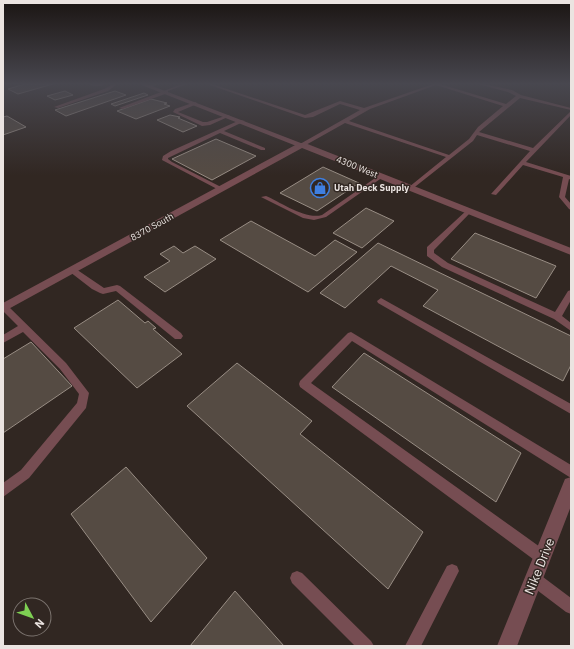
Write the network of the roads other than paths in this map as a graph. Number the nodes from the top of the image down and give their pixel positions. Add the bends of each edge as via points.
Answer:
1 (180, 114) edge
2 (224, 114) edge
3 (297, 114) edge
4 (315, 114) edge
5 (357, 114) edge
6 (497, 114) edge
7 (569, 114) edge
8 (228, 116) junction
9 (242, 121) junction
10 (345, 121) junction
11 (220, 131) junction
12 (476, 133) junction
13 (302, 145) junction
14 (264, 149) dead end
15 (534, 150) junction
16 (450, 157) junction
17 (522, 163) junction
18 (380, 176) junction
19 (568, 177) edge
20 (411, 188) junction
21 (221, 189) junction
22 (494, 194) dead end
23 (264, 197) dead end
24 (571, 208) edge
25 (469, 211) junction
26 (571, 252) edge
27 (72, 270) junction
28 (571, 293) edge
29 (381, 301) dead end
30 (4, 308) edge
31 (557, 317) junction
32 (24, 327) junction
33 (571, 328) edge
34 (178, 336) dead end
35 (3, 339) edge
36 (571, 409) edge
37 (571, 472) edge
38 (571, 485) edge
39 (3, 491) edge
40 (542, 557) junction
41 (452, 571) dead end
42 (297, 578) dead end
43 (534, 579) junction
44 (571, 607) edge
45 (366, 646) edge
46 (413, 646) edge
47 (507, 646) edge

1 - 8 lane via 206,125
2 - 8 street, 4300 West
3 - 4 lane via 305,117
5 - 10 lane
6 - 12 lane
7 - 15 lane
8 - 9 street, 4300 West
9 - 11 lane
9 - 13 street, 4300 West
10 - 13 lane
10 - 16 lane
11 - 14 lane
11 - 21 lane via 173,152 165,157 165,160
12 - 15 lane
12 - 16 lane
13 - 18 street, 4300 West
13 - 21 street, 8370 South
15 - 17 lane
16 - 20 lane
17 - 19 lane
17 - 22 lane
18 - 20 street, 4300 West
18 - 23 lane via 318,218 305,217
19 - 24 lane via 562,197
20 - 25 street, 4300 West
21 - 27 street, 8370 South
25 - 26 street, 4300 West
25 - 31 lane via 430,248 430,254 445,265
27 - 30 street, 8370 South
27 - 34 lane via 103,291 117,288
28 - 31 lane
29 - 36 lane
30 - 32 lane
31 - 33 lane
32 - 35 lane
32 - 39 lane via 63,366 84,393 82,405 25,474
37 - 40 lane via 351,336 304,384
38 - 40 street, Nike Drive
40 - 43 street, Nike Drive
41 - 46 lane
42 - 45 lane
43 - 44 lane
43 - 47 street, Nike Drive

